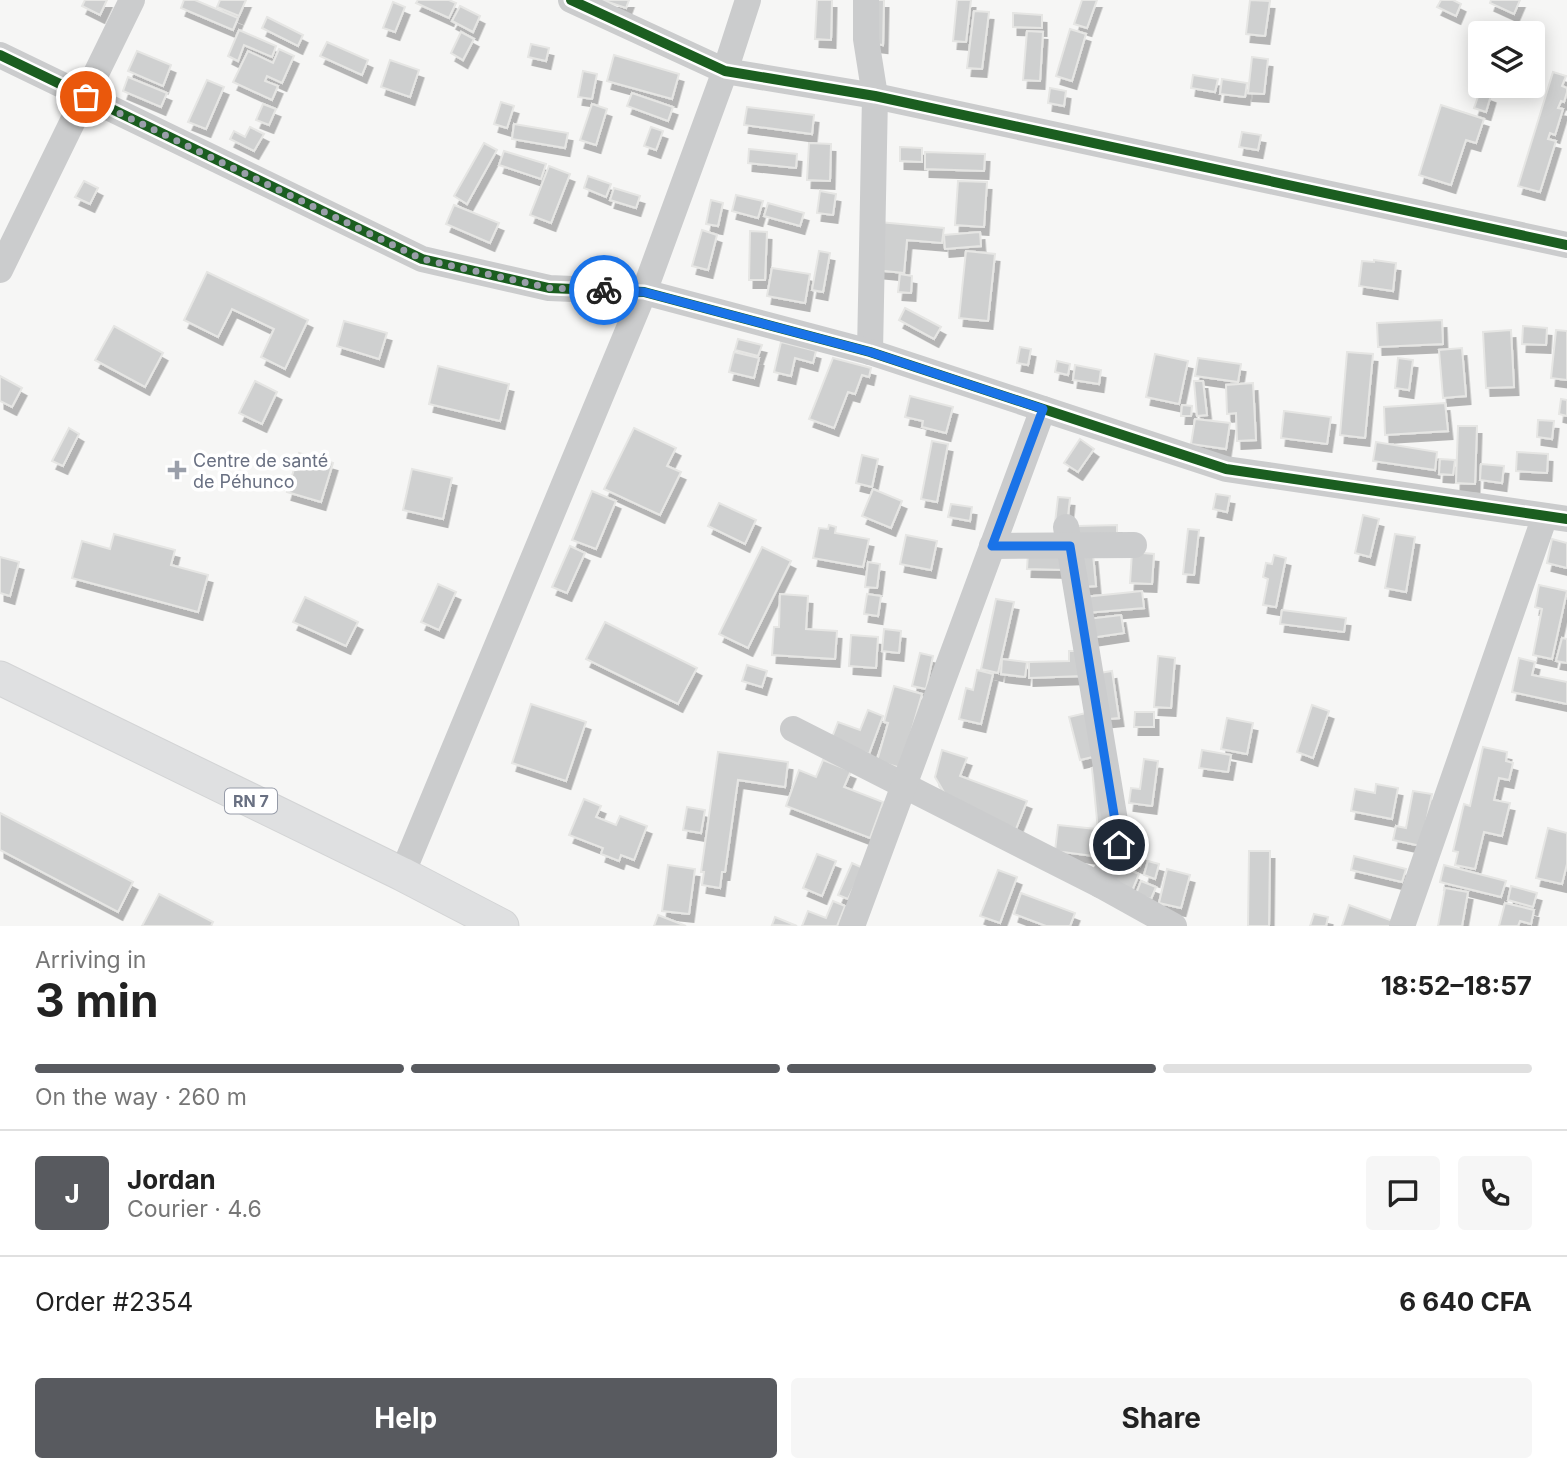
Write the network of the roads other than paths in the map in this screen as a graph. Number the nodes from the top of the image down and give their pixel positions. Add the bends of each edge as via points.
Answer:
1 (132, 0) edge
2 (571, 0) edge
3 (748, 0) edge
4 (866, 0) edge
5 (0, 55) edge
6 (725, 71) junction
7 (875, 96) junction
8 (86, 97) junction
9 (1567, 246) edge
10 (0, 270) edge
11 (644, 292) junction
12 (870, 352) junction
13 (1043, 409) junction
14 (1556, 517) edge
15 (1068, 536) junction
16 (1134, 545) dead end
17 (992, 546) junction
18 (0, 678) edge
19 (793, 729) dead end
20 (904, 785) junction
21 (402, 874) junction
22 (1100, 885) junction
23 (502, 926) edge
24 (852, 926) edge
25 (1174, 926) edge
26 (1402, 926) edge

1 - 8 street
2 - 6 street
3 - 6 street
4 - 7 street via 866,39
5 - 8 street
6 - 7 street
6 - 11 street
7 - 9 street
7 - 12 street
8 - 10 street
8 - 11 street via 422,259 549,288
11 - 12 street
11 - 21 street
12 - 13 street
13 - 14 street via 1226,469
13 - 17 street
14 - 26 street
15 - 16 street
15 - 17 street
15 - 22 street via 1119,845
17 - 20 street
18 - 21 main road, RN 7
19 - 20 street
20 - 22 street
20 - 24 street
21 - 23 main road, RN 7
22 - 25 street

